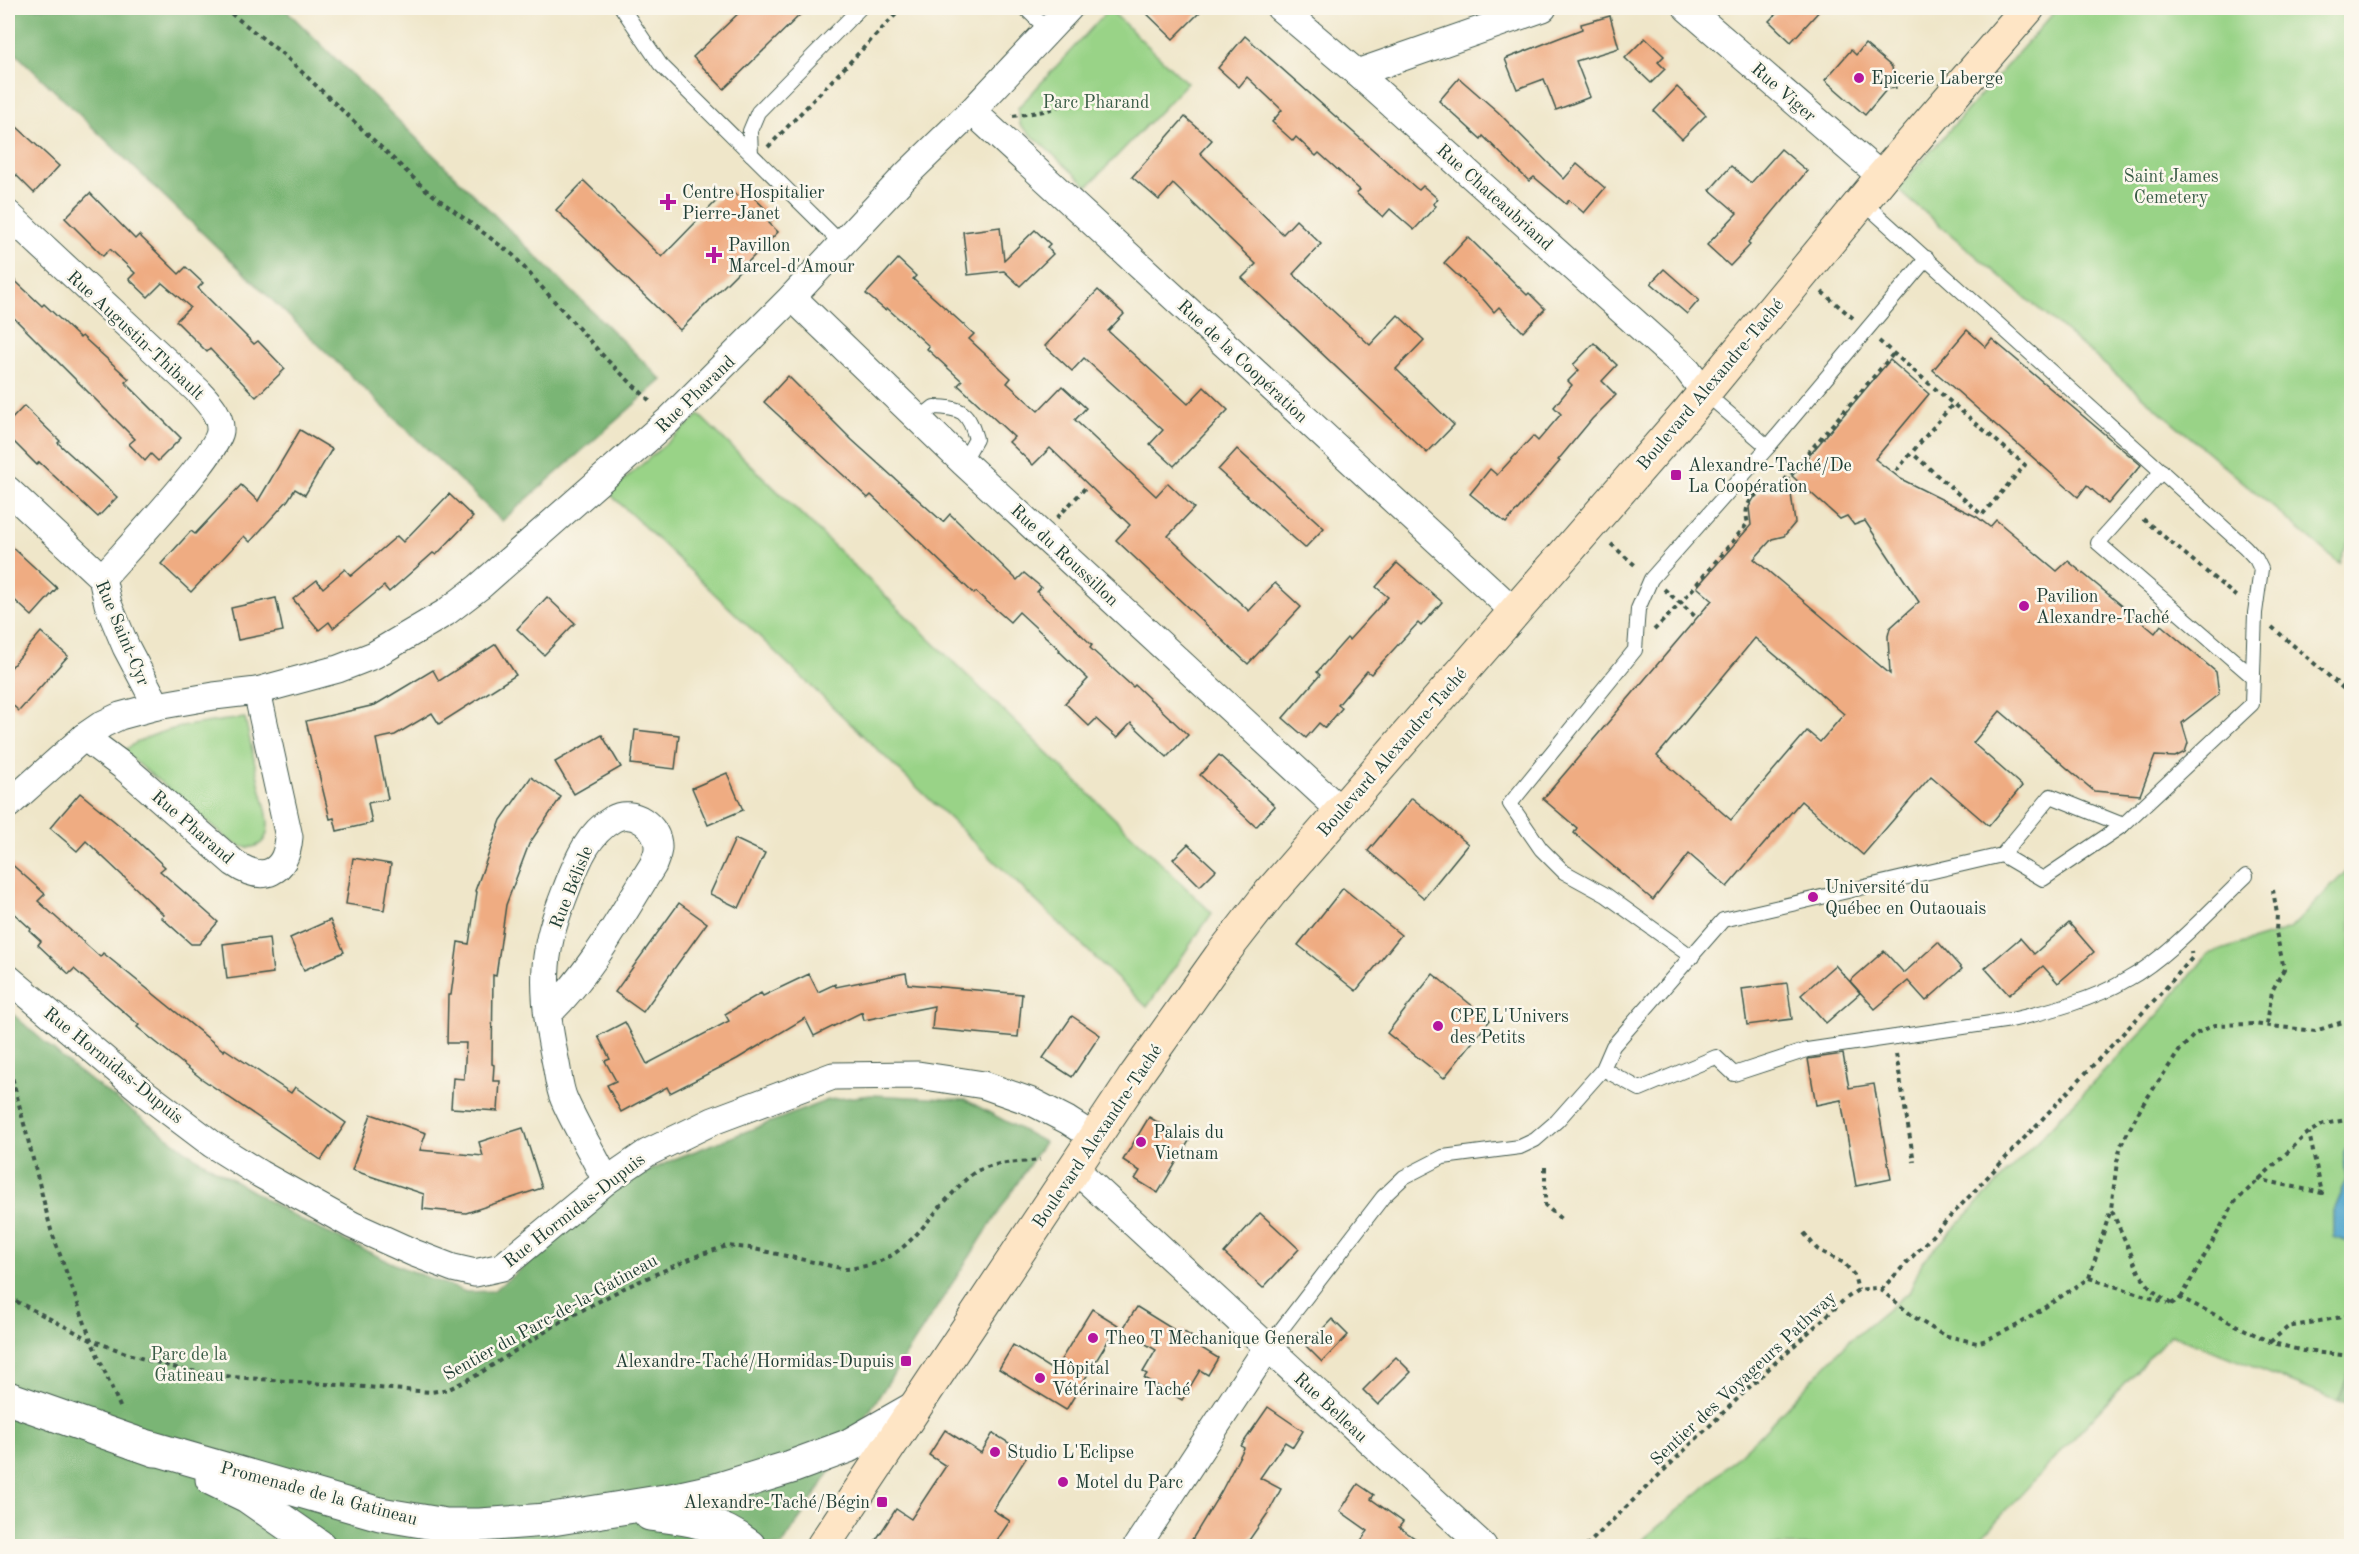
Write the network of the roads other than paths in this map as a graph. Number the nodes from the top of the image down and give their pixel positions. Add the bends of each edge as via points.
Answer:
1 (622, 8) edge
2 (860, 8) edge
3 (1025, 8) edge
4 (1069, 8) edge
5 (1280, 8) edge
6 (1543, 8) edge
7 (1687, 8) edge
8 (2028, 8) edge
9 (1048, 30) junction
10 (1357, 73) junction
11 (972, 111) junction
12 (751, 154) junction
13 (1872, 189) junction
14 (8, 214) edge
15 (842, 244) junction
16 (1927, 258) junction
17 (792, 297) junction
18 (1705, 393) junction
19 (919, 419) junction
20 (1768, 447) junction
21 (963, 462) junction
22 (2162, 471) junction
23 (8, 490) edge
24 (102, 578) junction
25 (1515, 612) junction
26 (2253, 677) junction
27 (257, 692) junction
28 (157, 706) junction
29 (84, 736) junction
30 (8, 805) edge
31 (1340, 810) junction
32 (2122, 825) junction
33 (2002, 855) junction
34 (2246, 876) dead end
35 (1692, 957) junction
36 (8, 978) edge
37 (549, 1013) junction
38 (1603, 1069) junction
39 (1095, 1138) junction
40 (1074, 1168) junction
41 (606, 1181) junction
42 (1267, 1348) junction
43 (8, 1398) edge
44 (913, 1409) junction
45 (135, 1443) junction
46 (612, 1509) junction
47 (319, 1546) edge
48 (749, 1546) edge
49 (823, 1546) edge
50 (1137, 1546) edge
51 (1484, 1546) edge

1 - 12 lane via 660,64
2 - 12 lane via 759,112 750,131
3 - 9 lane
4 - 9 street, Rue Pharand
5 - 10 street, Rue Chateaubriand
6 - 10 street
7 - 13 street, Rue Viger
8 - 13 main road, Boulevard Alexandre-Taché
9 - 11 street, Rue Pharand
10 - 18 street, Rue Chateaubriand via 1687,369
11 - 15 street, Rue Pharand
11 - 25 street, Rue de la Coopération
12 - 15 lane
13 - 16 lane
13 - 18 main road, Boulevard Alexandre-Taché
14 - 24 street, Rue Augustin-Thibault via 199,392 220,423 220,434 204,460
15 - 17 street, Rue Pharand
16 - 20 lane
16 - 22 lane
17 - 19 street, Rue du Roussillon
17 - 27 street, Rue Pharand via 669,420 488,579 437,618 374,655
18 - 20 lane
18 - 25 main road, Boulevard Alexandre-Taché
19 - 21 street, Rue du Roussillon
19 - 21 lane via 934,407 958,408 971,420 976,439
20 - 35 lane via 1651,579 1638,609 1635,650 1510,804 1541,849 1564,872 1606,895
21 - 31 street, Rue du Roussillon
22 - 26 lane via 2256,559 2261,570
22 - 26 lane via 2098,543
23 - 24 street, Rue Saint-Cyr
24 - 28 street, Rue Saint-Cyr via 126,647
25 - 31 main road, Boulevard Alexandre-Taché
26 - 32 lane via 2252,704
27 - 28 street, Rue Pharand
27 - 29 street, Rue Pharand via 289,837 284,861 259,875 234,863
28 - 29 street, Rue Pharand via 120,716
29 - 30 street, Rue Pharand
31 - 39 main road, Boulevard Alexandre-Taché via 1220,957
32 - 33 lane via 2043,879
32 - 33 lane via 2051,796
33 - 35 lane via 1724,920
34 - 38 lane via 2131,978 2011,1020 1807,1050 1734,1074 1716,1057 1640,1089
35 - 38 lane via 1613,1046
36 - 41 street, Rue Hormidas-Dupuis via 142,1091 212,1144 352,1225 453,1268 475,1273 502,1267
37 - 37 street, Rue Bélisle via 572,991 653,865 658,848 655,833 646,822 633,816 618,816 603,824 589,840 554,922 545,976
37 - 41 street, Rue Bélisle via 563,1097
38 - 42 lane via 1535,1140 1520,1147 1443,1157 1404,1177 1383,1197
39 - 40 main road, Boulevard Alexandre-Taché
39 - 41 street, Rue Hormidas-Dupuis via 1032,1102 984,1085 918,1075 833,1076 713,1121 647,1153
40 - 42 street, Rue Belleau
40 - 44 main road, Boulevard Alexandre-Taché
42 - 50 street
42 - 51 street, Rue Belleau
43 - 45 street, Promenade de la Gatineau
44 - 46 street, Promenade de la Gatineau via 848,1446 791,1467 716,1490
44 - 49 main road, Boulevard Alexandre-Taché
45 - 46 street, Promenade de la Gatineau via 380,1514 446,1525 546,1520
45 - 47 street, Promenade de la Gatineau via 247,1496
46 - 48 street, Promenade de la Gatineau via 696,1519

